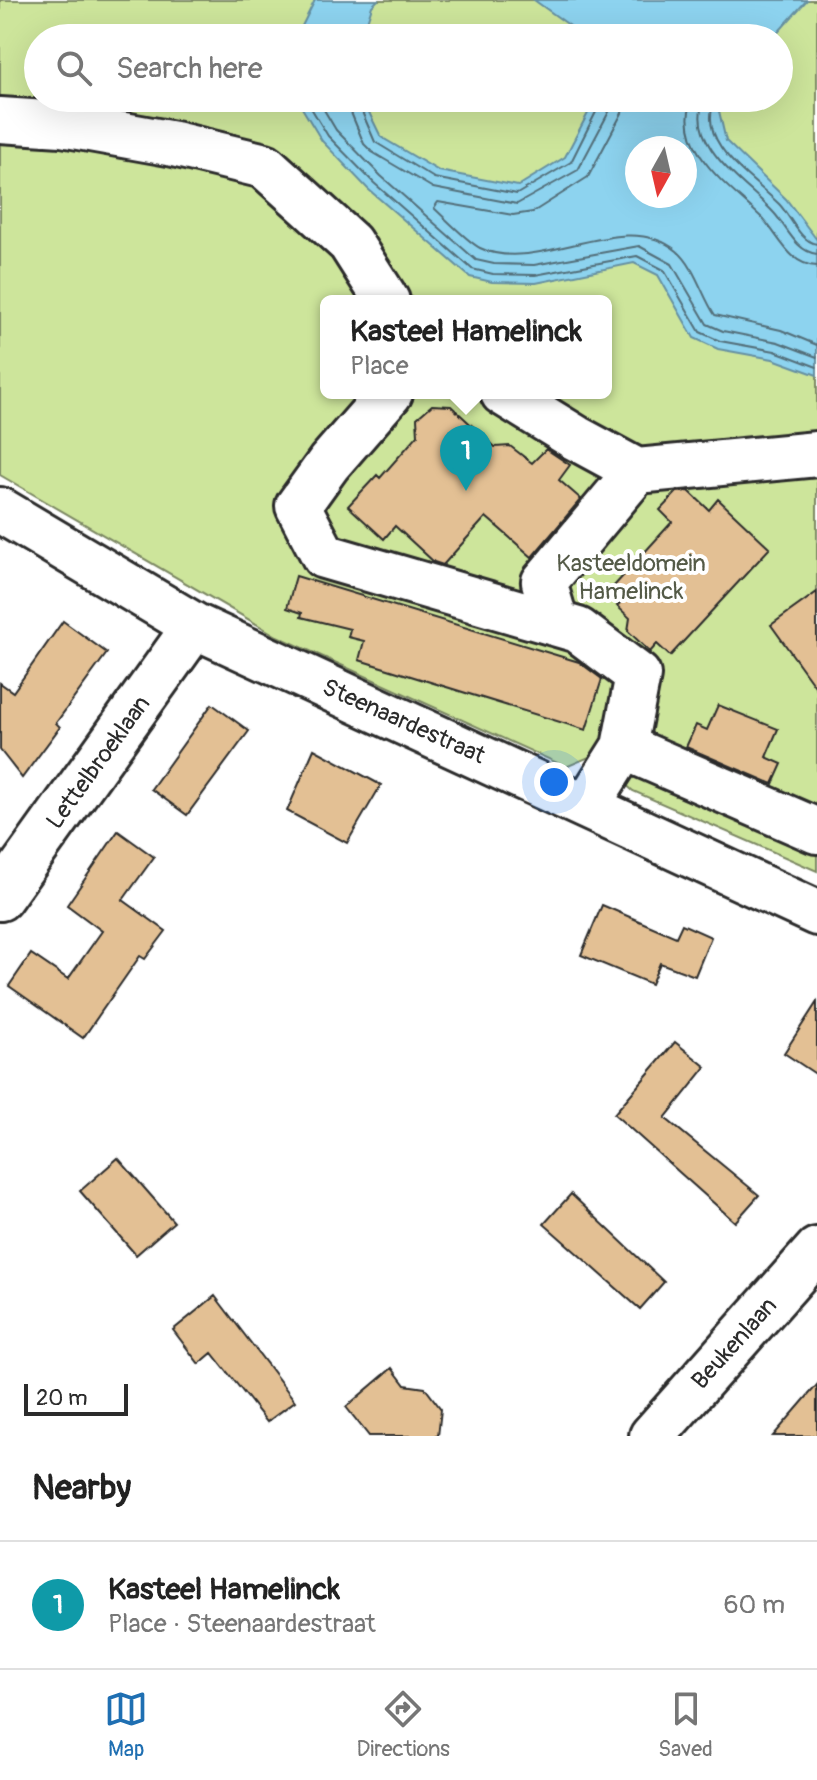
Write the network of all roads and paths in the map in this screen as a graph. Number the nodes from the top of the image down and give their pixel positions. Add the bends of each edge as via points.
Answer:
1 (0, 120) edge
2 (383, 295) edge
3 (385, 399) edge
4 (513, 399) edge
5 (817, 454) edge
6 (637, 471) junction
7 (0, 510) edge
8 (556, 623) junction
9 (195, 626) junction
10 (624, 747) junction
11 (588, 804) junction
12 (817, 831) edge
13 (0, 898) edge
14 (817, 913) edge
15 (817, 1250) edge
16 (652, 1436) edge

1 - 2 street via 174,144 265,166 350,243
3 - 8 street via 298,506 324,556
4 - 6 street
5 - 6 street
6 - 8 street via 544,582
7 - 9 street, Steenaardestraat
8 - 10 street via 578,630 638,675
9 - 11 street, Steenaardestraat
9 - 13 street, Lettelbroeklaan
10 - 11 street
10 - 12 street
11 - 14 street, Steenaardestraat
15 - 16 street, Beukenlaan

